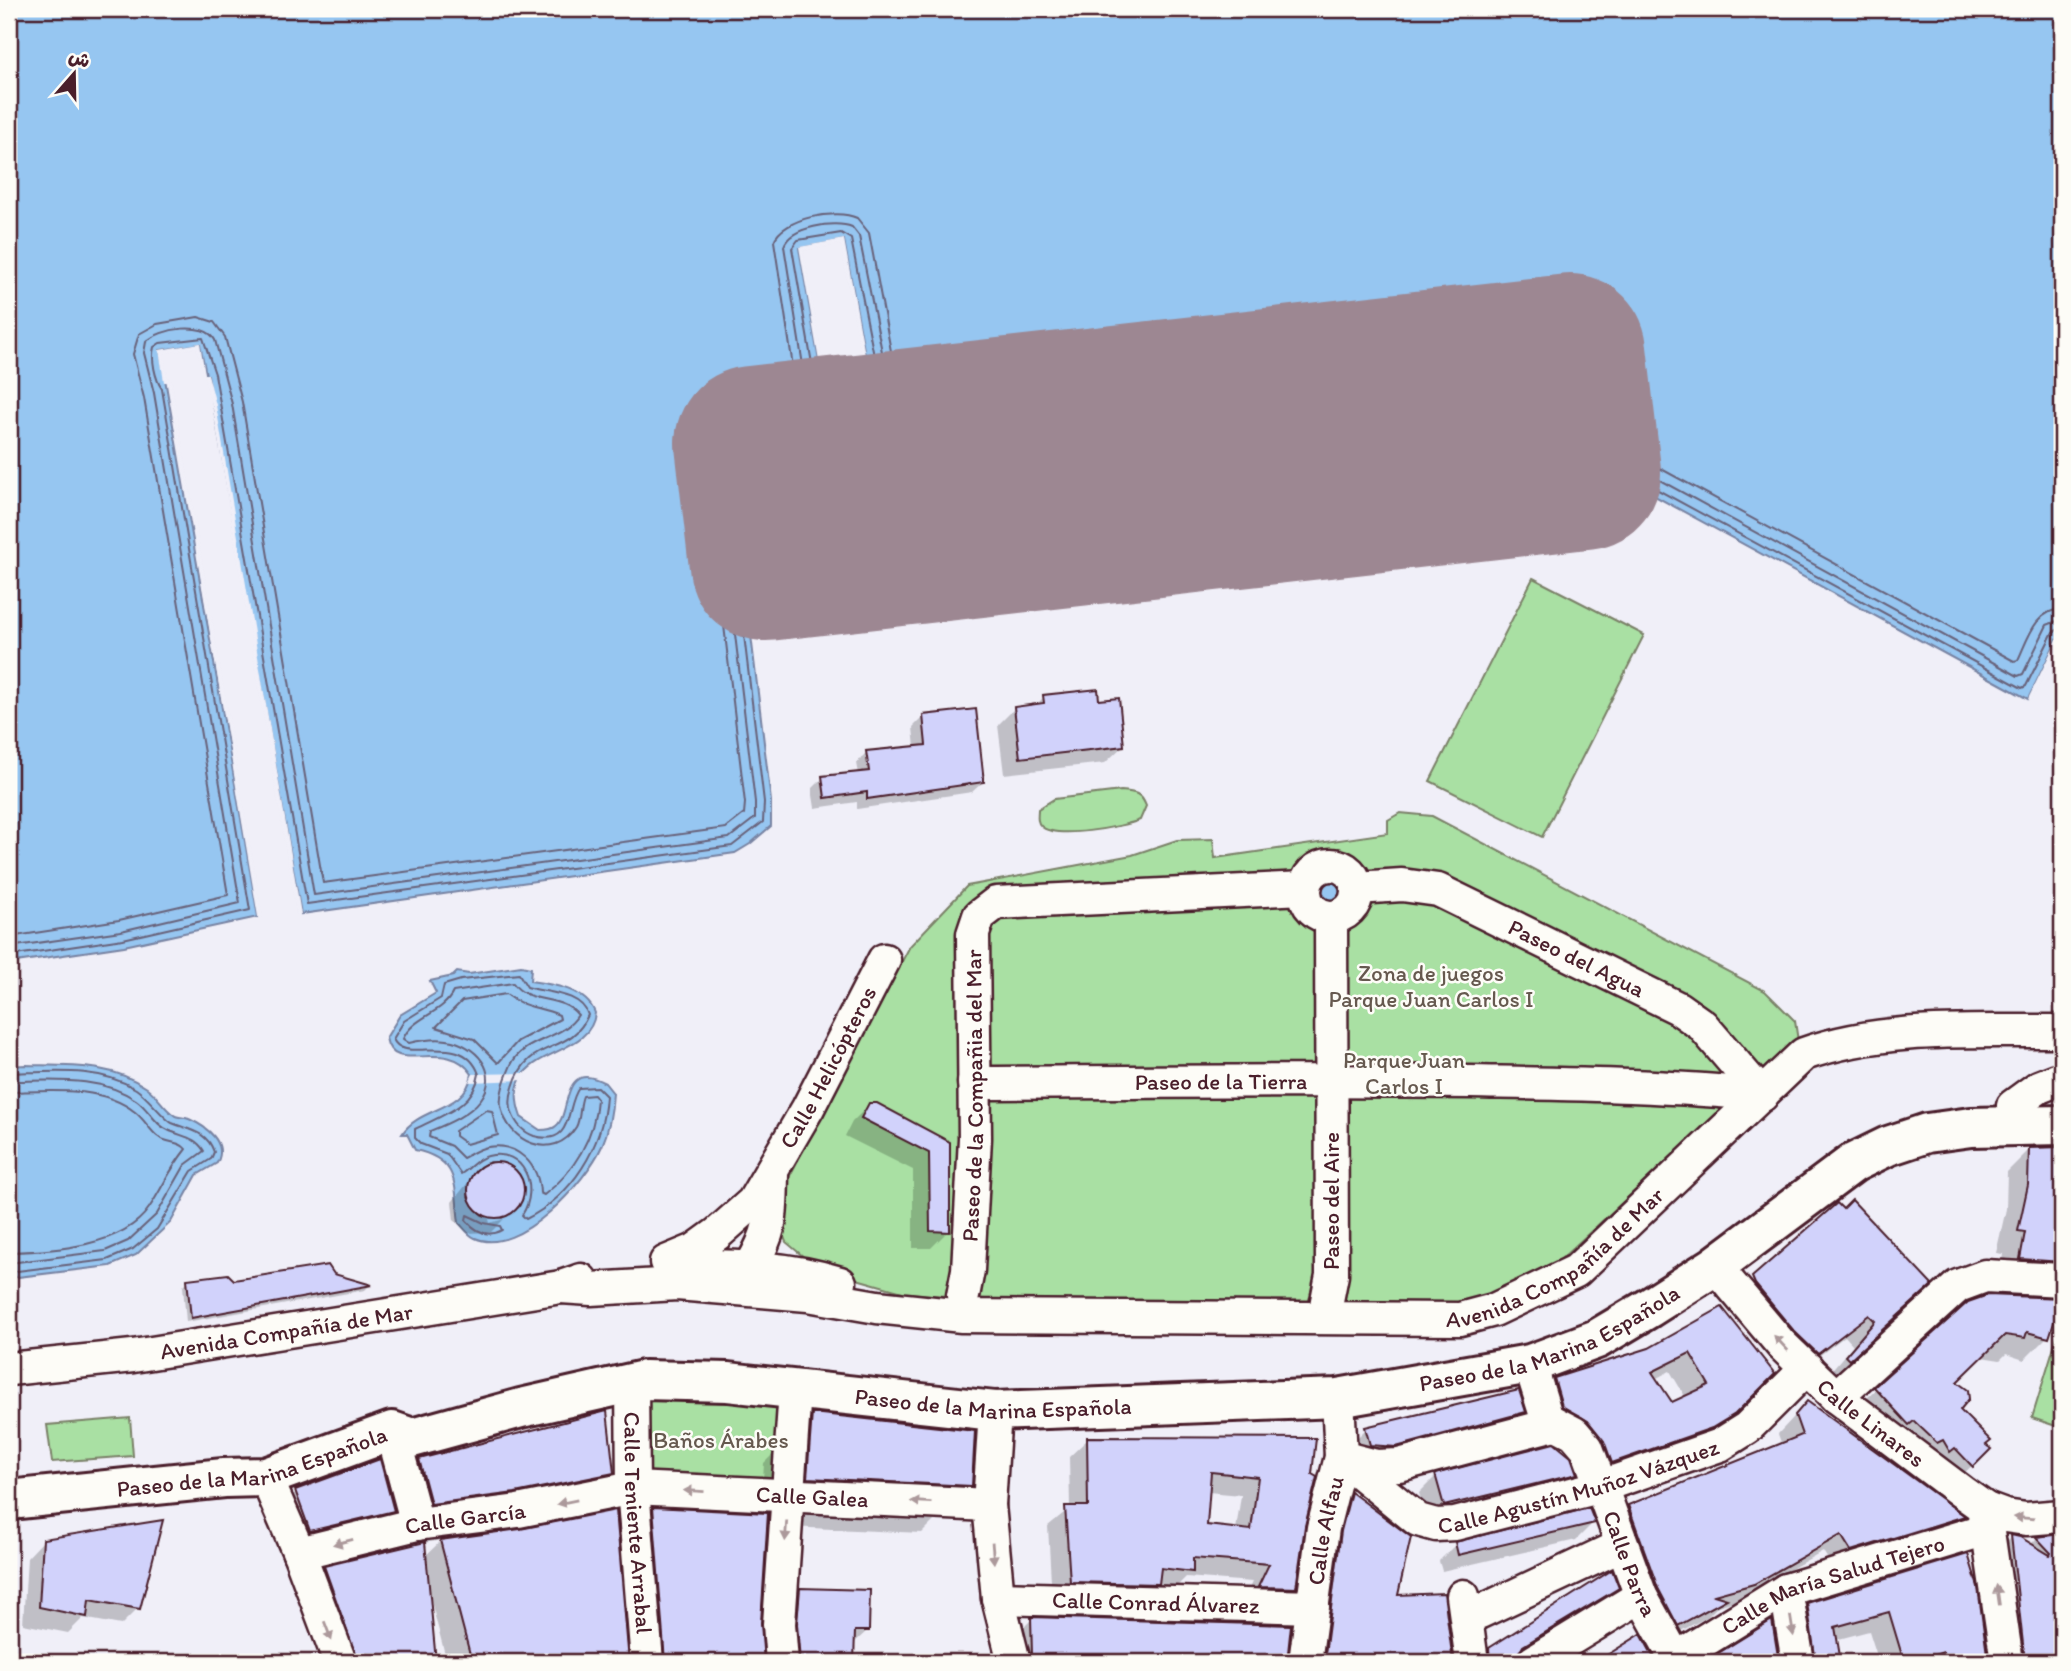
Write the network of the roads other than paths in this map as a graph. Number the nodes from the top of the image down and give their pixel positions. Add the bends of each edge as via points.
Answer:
1 (1305, 888) junction
2 (1357, 888) junction
3 (1331, 918) junction
4 (884, 960) dead end
5 (2062, 1031) edge
6 (2062, 1077) edge
7 (1331, 1080) junction
8 (974, 1083) junction
9 (1762, 1095) junction
10 (2062, 1105) edge
11 (2013, 1106) junction
12 (2062, 1125) edge
13 (1927, 1133) junction
14 (759, 1217) junction
15 (751, 1266) junction
16 (1714, 1266) junction
17 (668, 1275) junction
18 (2062, 1280) edge
19 (809, 1284) junction
20 (974, 1305) junction
21 (1324, 1316) junction
22 (1530, 1364) junction
23 (1807, 1368) junction
24 (9, 1369) edge
25 (632, 1383) junction
26 (795, 1390) junction
27 (1836, 1397) junction
28 (1338, 1398) junction
29 (995, 1411) junction
30 (1554, 1424) junction
31 (392, 1431) junction
32 (1340, 1457) junction
33 (265, 1477) junction
34 (1599, 1487) junction
35 (634, 1489) junction
36 (788, 1496) junction
37 (9, 1500) edge
38 (989, 1505) junction
39 (1986, 1513) junction
40 (2062, 1516) edge
41 (416, 1524) junction
42 (1622, 1545) junction
43 (299, 1553) junction
44 (1786, 1590) junction
45 (1642, 1596) junction
46 (998, 1598) junction
47 (1313, 1607) junction
48 (1673, 1660) edge
49 (340, 1662) edge
50 (647, 1662) edge
51 (782, 1662) edge
52 (1014, 1662) edge
53 (1305, 1662) edge
54 (1472, 1662) edge
55 (1532, 1662) edge
56 (1798, 1662) edge
57 (2007, 1662) edge

1 - 2 street via 1317,869 1334,865 1349,872
1 - 3 street via 1311,909
1 - 8 street, Paseo de la Compañia del Mar via 996,903 979,916 973,934
2 - 3 street via 1351,909
2 - 9 street, Paseo del Agua via 1402,885 1438,890 1678,1008 1702,1025
3 - 7 street, Paseo del Aire
4 - 14 street, Calle Helicópteros via 772,1174
5 - 9 street, Avenida Compañía de Mar via 1854,1039 1804,1054
6 - 11 street
7 - 8 street, Paseo de la Tierra
7 - 9 street, Paseo de la Tierra via 1612,1085
7 - 21 street, Paseo del Aire via 1332,1275
8 - 20 street, Paseo de la Compañia del Mar via 968,1270
9 - 21 street, Avenida Compañía de Mar via 1576,1271 1494,1310 1460,1319
10 - 11 main road, Paseo de la Marina Española
11 - 13 main road, Paseo de la Marina Española via 1982,1106 1952,1116
12 - 13 main road, Paseo de la Marina Española via 1993,1125
13 - 16 main road, Paseo de la Marina Española via 1853,1163
14 - 15 street via 766,1241
14 - 17 street via 695,1250
14 - 19 street
15 - 17 street, Avenida Compañía de Mar
15 - 19 street
16 - 22 main road, Paseo de la Marina Española via 1597,1339
23 -> 16 street, Calle Linares
17 - 19 street, Avenida Compañía de Mar
17 - 24 street, Avenida Compañía de Mar via 590,1277 561,1287 133,1356
18 - 27 street via 1985,1276 1958,1286
19 - 20 street, Avenida Compañía de Mar
20 - 21 street, Avenida Compañía de Mar
22 - 28 main road, Paseo de la Marina Española
22 - 30 street via 1543,1410
23 - 27 street, Calle Linares
23 - 34 street, Calle Agustín Muñoz Vázquez via 1763,1413 1720,1445
25 - 26 main road, Paseo de la Marina Española via 714,1381
25 - 31 main road, Paseo de la Marina Española via 412,1438
25 - 35 street, Calle Teniente Arrabal
26 - 29 main road, Paseo de la Marina Española
26 - 36 street
27 - 39 street, Calle Linares
28 - 29 main road, Paseo de la Marina Española
28 - 32 street, Calle Alfau
29 - 38 street
30 - 32 street via 1399,1465 1376,1466
30 - 34 street, Calle Parra via 1582,1439
31 - 33 main road, Paseo de la Marina Española
31 - 41 street
32 - 34 street, Calle Agustín Muñoz Vázquez via 1418,1520 1436,1525
32 - 47 street, Calle Alfau
33 - 37 main road, Paseo de la Marina Española
33 - 43 street
34 - 42 street, Calle Parra
36 -> 35 street, Calle Galea
35 -> 41 street, Calle García
35 - 50 street, Calle Teniente Arrabal
38 -> 36 street, Calle Galea
36 -> 51 street via 779,1624
38 -> 46 street
40 -> 39 street, Calle Linares via 2026,1519
39 - 44 street, Calle María Salud Tejero via 1983,1526 1969,1535
57 -> 39 street
41 -> 43 street, Calle García
42 - 45 street, Calle Parra
42 - 54 street via 1472,1604
43 -> 49 street
44 - 48 street, Calle María Salud Tejero
44 -> 56 street
45 - 48 street, Calle Parra
45 - 55 street
46 - 47 street, Calle Conrad Álvarez
46 - 52 street
47 - 53 street, Calle Alfau

